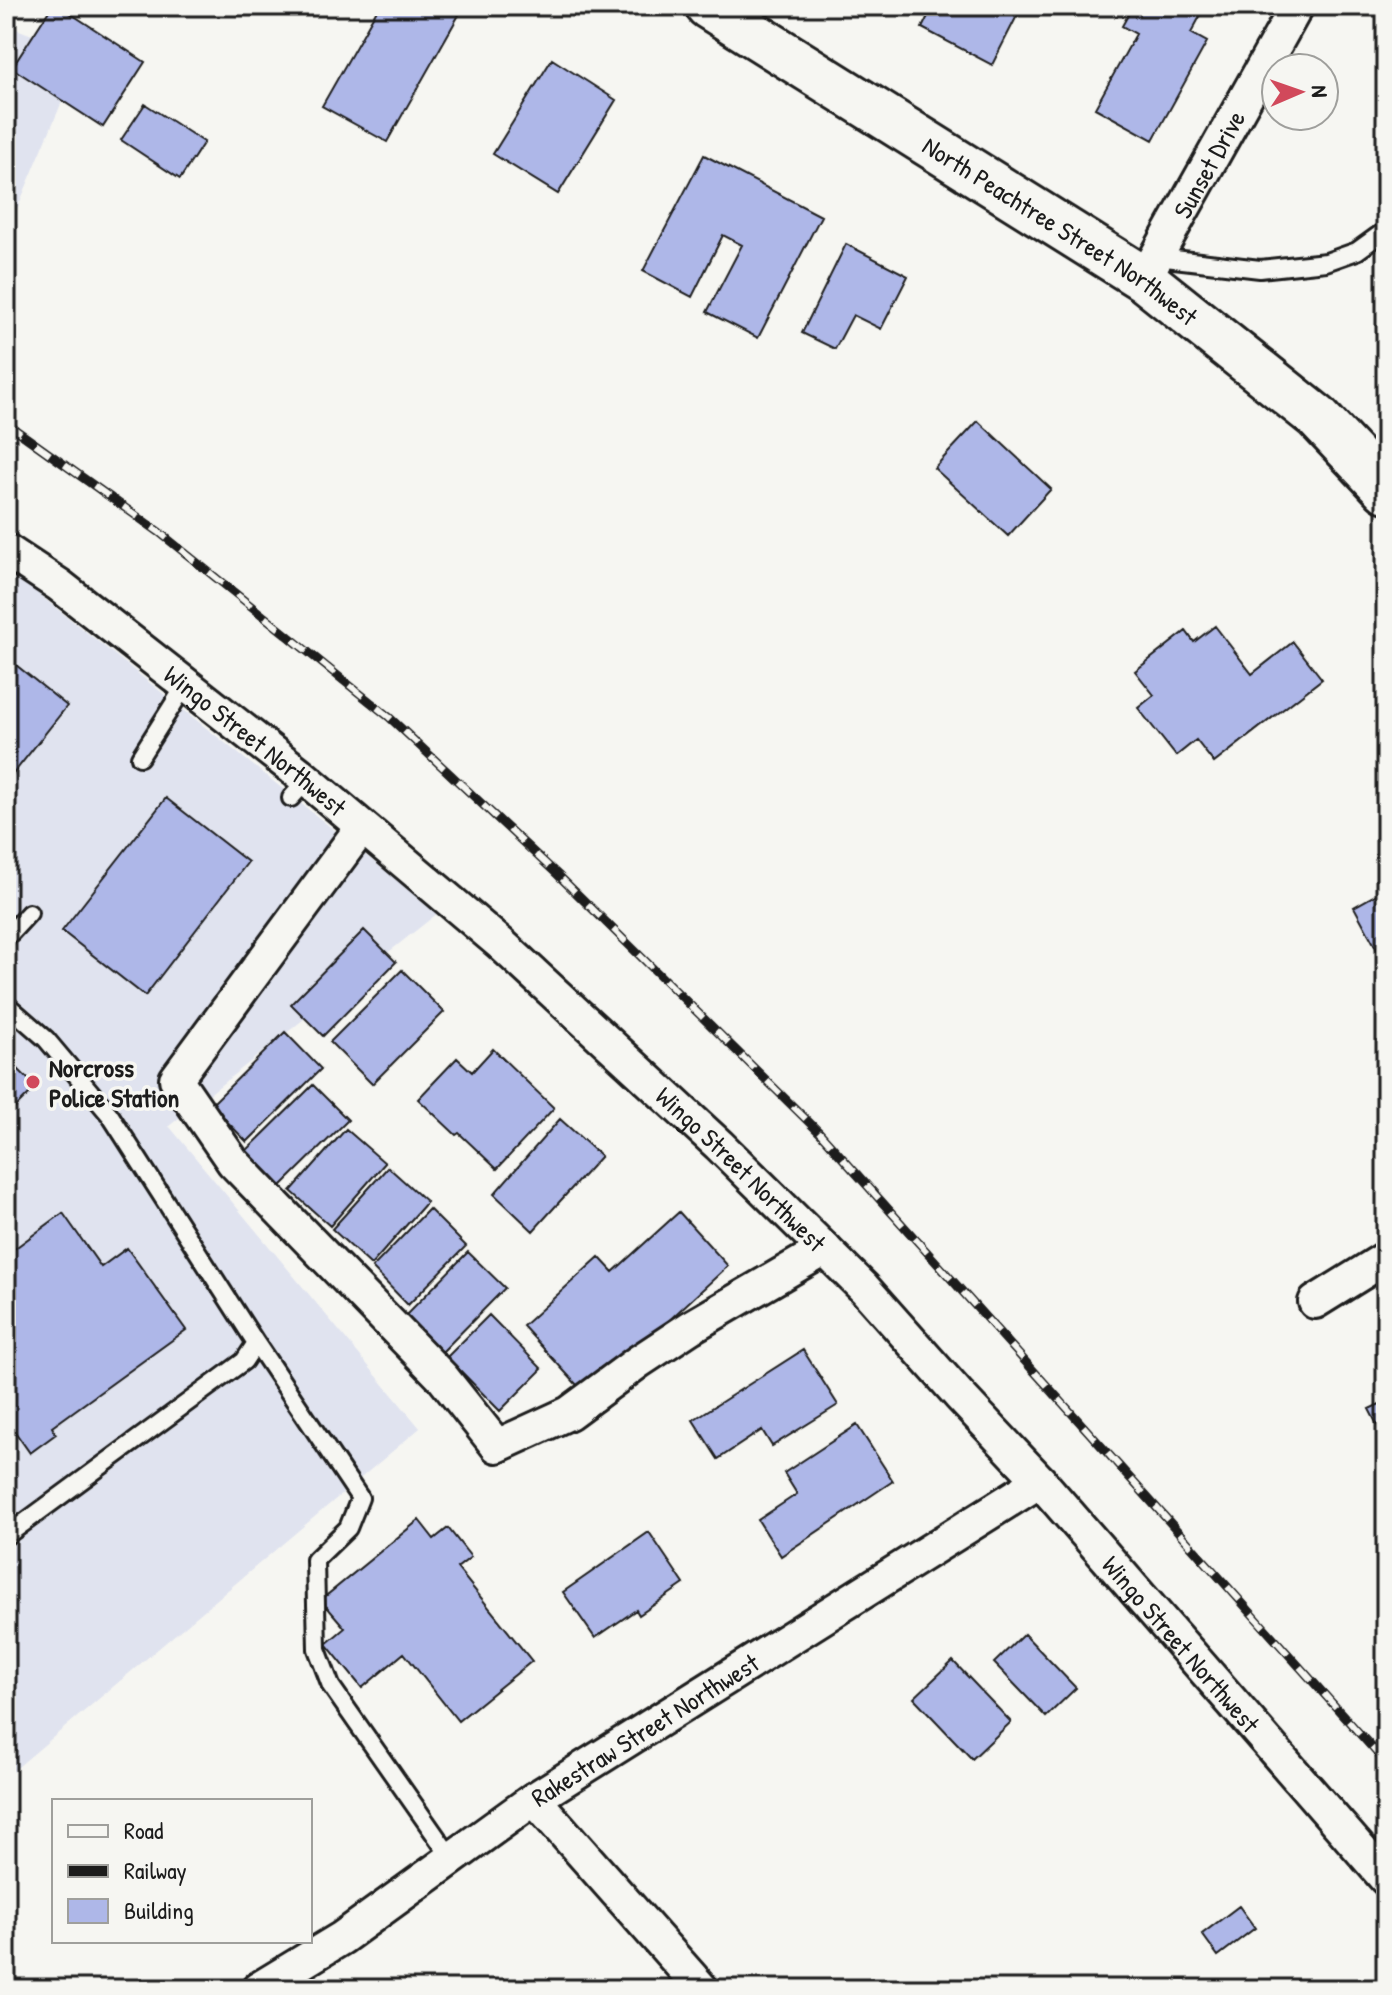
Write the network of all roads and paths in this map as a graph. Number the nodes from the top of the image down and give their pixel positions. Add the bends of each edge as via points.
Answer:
1 (708, 6) edge
2 (1297, 6) edge
3 (1386, 230) edge
4 (1150, 268) junction
5 (1386, 490) edge
6 (6, 550) edge
7 (186, 684) junction
8 (140, 757) dead end
9 (362, 827) junction
10 (29, 913) dead end
11 (6, 938) edge
12 (6, 1004) edge
13 (825, 1249) junction
14 (1386, 1258) edge
15 (1315, 1302) dead end
16 (256, 1343) junction
17 (1040, 1481) junction
18 (6, 1536) edge
19 (534, 1799) junction
20 (452, 1859) junction
21 (1386, 1879) edge
22 (258, 1989) edge
23 (702, 1989) edge

1 - 4 street, North Peachtree Street Northwest
2 - 4 street, Sunset Drive
3 - 4 lane via 1357,251 1326,262 1260,269
4 - 5 street, North Peachtree Street Northwest via 1317,417
6 - 7 street, Wingo Street Northwest
7 - 8 lane
7 - 9 street, Wingo Street Northwest via 299,789
9 - 13 street, Wingo Street Northwest via 500,943
9 - 13 street via 176,1079 233,1162 443,1378 497,1446 569,1413 691,1327
10 - 11 lane
12 - 16 lane via 46,1039 110,1115
13 - 17 street, Wingo Street Northwest
14 - 15 street
16 - 18 lane via 244,1361
16 - 20 lane via 360,1498 348,1528 315,1560 317,1649 331,1686
17 - 19 street, Rakestraw Street Northwest
17 - 21 street, Wingo Street Northwest
19 - 20 street, Rakestraw Street Northwest
19 - 23 street
20 - 22 street, Rakestraw Street Northwest via 342,1938

